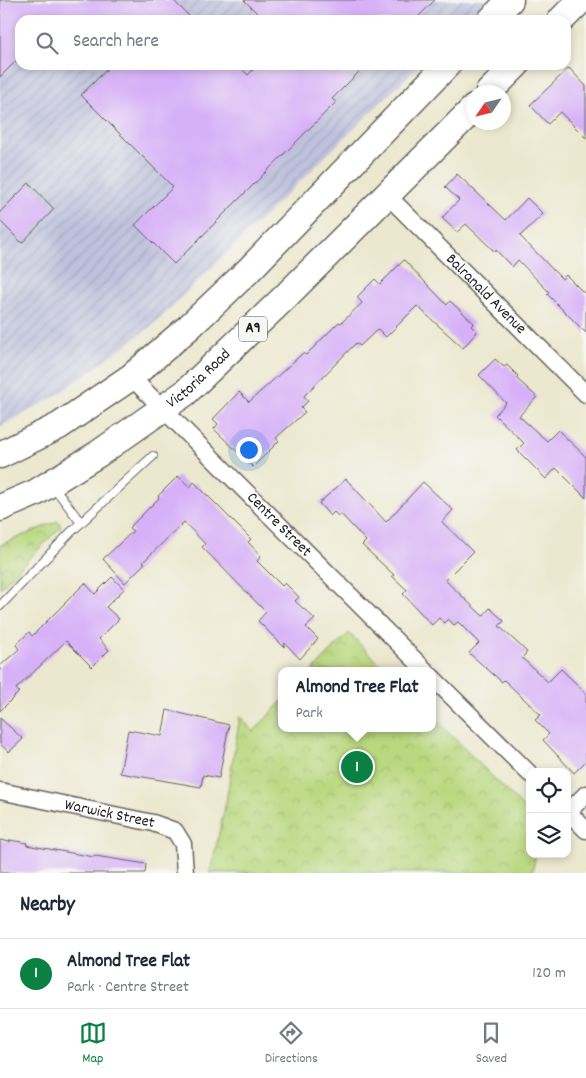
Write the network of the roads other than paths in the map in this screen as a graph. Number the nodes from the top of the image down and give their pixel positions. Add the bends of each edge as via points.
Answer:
1 (510, 0) edge
2 (580, 0) edge
3 (496, 15) edge
4 (566, 15) edge
5 (442, 70) edge
6 (511, 70) edge
7 (496, 85) edge
8 (466, 116) edge
9 (387, 194) junction
10 (131, 377) junction
11 (586, 394) edge
12 (163, 410) junction
13 (0, 455) edge
14 (153, 456) dead end
15 (51, 483) junction
16 (0, 508) edge
17 (81, 523) junction
18 (0, 606) edge
19 (422, 667) edge
20 (436, 681) edge
21 (526, 770) edge
22 (0, 791) edge
23 (586, 794) edge
24 (571, 809) edge
25 (569, 813) edge
26 (586, 830) edge
27 (185, 873) edge

1 - 3 highway
2 - 4 highway
5 - 10 highway via 248,271
6 - 7 highway
8 - 9 highway, Victoria Road / A9
9 - 11 street, Balranald Avenue
9 - 12 highway, Victoria Road / A9 via 227,353
10 - 12 street, Centre Street
10 - 13 highway via 60,426
12 - 15 highway, Victoria Road / A9
12 - 19 street, Centre Street
14 - 17 lane
15 - 16 highway, Victoria Road / A9
15 - 17 lane
17 - 18 lane
20 - 21 street
22 - 27 street, Warwick Street via 153,823 175,831 183,844
23 - 24 street
25 - 26 street

